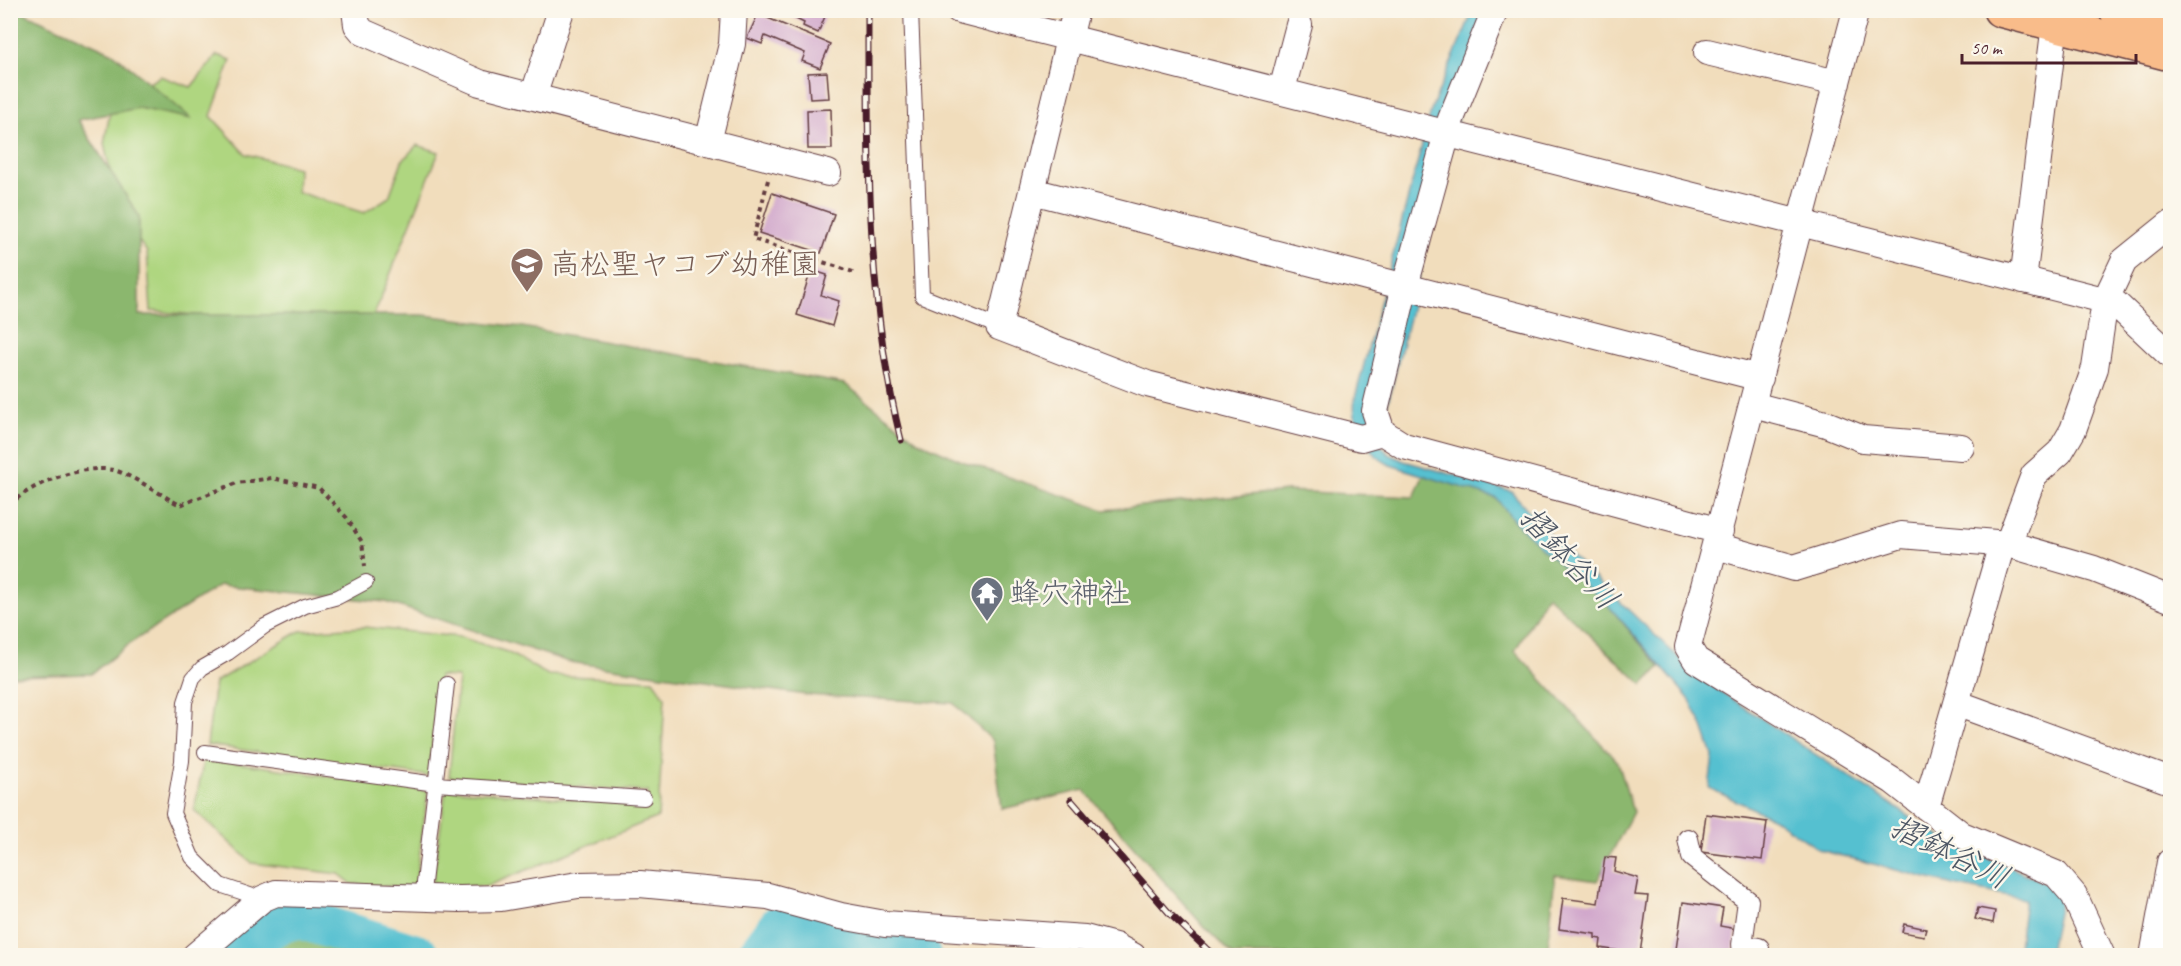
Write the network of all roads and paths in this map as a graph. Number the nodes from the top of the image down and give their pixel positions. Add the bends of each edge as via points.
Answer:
1 (355, 10) edge
2 (561, 10) edge
3 (734, 10) edge
4 (911, 10) edge
5 (958, 10) edge
6 (1076, 10) edge
7 (1495, 10) edge
8 (1856, 10) edge
9 (2000, 10) edge
10 (2116, 10) edge
11 (2055, 24) junction
12 (2170, 24) edge
13 (1299, 25) dead end
14 (1070, 38) junction
15 (1707, 52) dead end
16 (2170, 54) edge
17 (1838, 83) junction
18 (1282, 90) junction
19 (533, 97) junction
20 (1437, 130) junction
21 (708, 142) junction
22 (774, 159) junction
23 (828, 173) dead end
24 (1032, 191) junction
25 (1801, 223) junction
26 (2170, 224) edge
27 (856, 273) dead end
28 (2023, 280) junction
29 (1398, 284) junction
30 (2105, 301) junction
31 (999, 327) junction
32 (2170, 354) edge
33 (1760, 378) junction
34 (1753, 405) junction
35 (1373, 434) junction
36 (1961, 447) dead end
37 (10, 505) edge
38 (1718, 538) junction
39 (2008, 544) junction
40 (366, 582) joint
41 (2170, 599) edge
42 (447, 684) dead end
43 (1956, 703) junction
44 (205, 752) dead end
45 (2170, 781) edge
46 (436, 784) junction
47 (644, 798) dead end
48 (1926, 807) junction
49 (1688, 839) dead end
50 (2170, 862) edge
51 (262, 899) junction
52 (422, 900) junction
53 (1079, 947) edge
54 (1758, 948) dead end
55 (195, 956) edge
56 (1133, 956) edge
57 (2102, 956) edge
58 (2153, 956) edge

1 - 19 street via 357,25 363,32 480,83
2 - 19 street
3 - 21 street via 732,44
4 - 31 lane via 922,296
5 - 14 street
6 - 14 street
7 - 20 street
8 - 17 street
9 - 11 main road
10 - 12 main road
11 - 16 main road
11 - 28 street
13 - 18 street
14 - 18 street
14 - 24 street
15 - 17 street
17 - 25 street
18 - 20 street
19 - 21 street
20 - 25 street
20 - 29 street
21 - 22 street
22 - 23 street
22 - 27 path via 753,239
24 - 29 street
24 - 31 street
25 - 28 street
25 - 33 street
26 - 30 street via 2124,261
28 - 30 street
29 - 33 street
29 - 35 street
30 - 32 street via 2116,304
30 - 39 street via 2095,368 2073,430 2060,452 2034,475
31 - 35 street via 1147,384
33 - 34 street
34 - 36 street via 1826,424 1863,439
34 - 38 street
35 - 38 street
37 - 40 path via 67,473 95,470 114,470 180,505 237,483 272,478 320,488 362,542
38 - 39 street via 1794,568 1901,535
38 - 48 street via 1688,647 1696,660 1893,781
39 - 41 street via 2094,569
39 - 43 street via 2000,551
40 - 51 lane via 265,626 202,668 193,678 185,702 182,761 173,813 192,857 220,885
42 - 46 lane
43 - 45 street
43 - 48 street
44 - 46 lane
46 - 47 lane
46 - 52 lane
48 - 57 street via 1962,835 2056,874 2074,895
49 - 54 street via 1692,857 1748,901 1742,945
50 - 58 street
51 - 52 street via 276,893
51 - 55 street
52 - 53 street via 501,898 578,885 640,884 768,896 885,924
53 - 56 street via 1115,946

